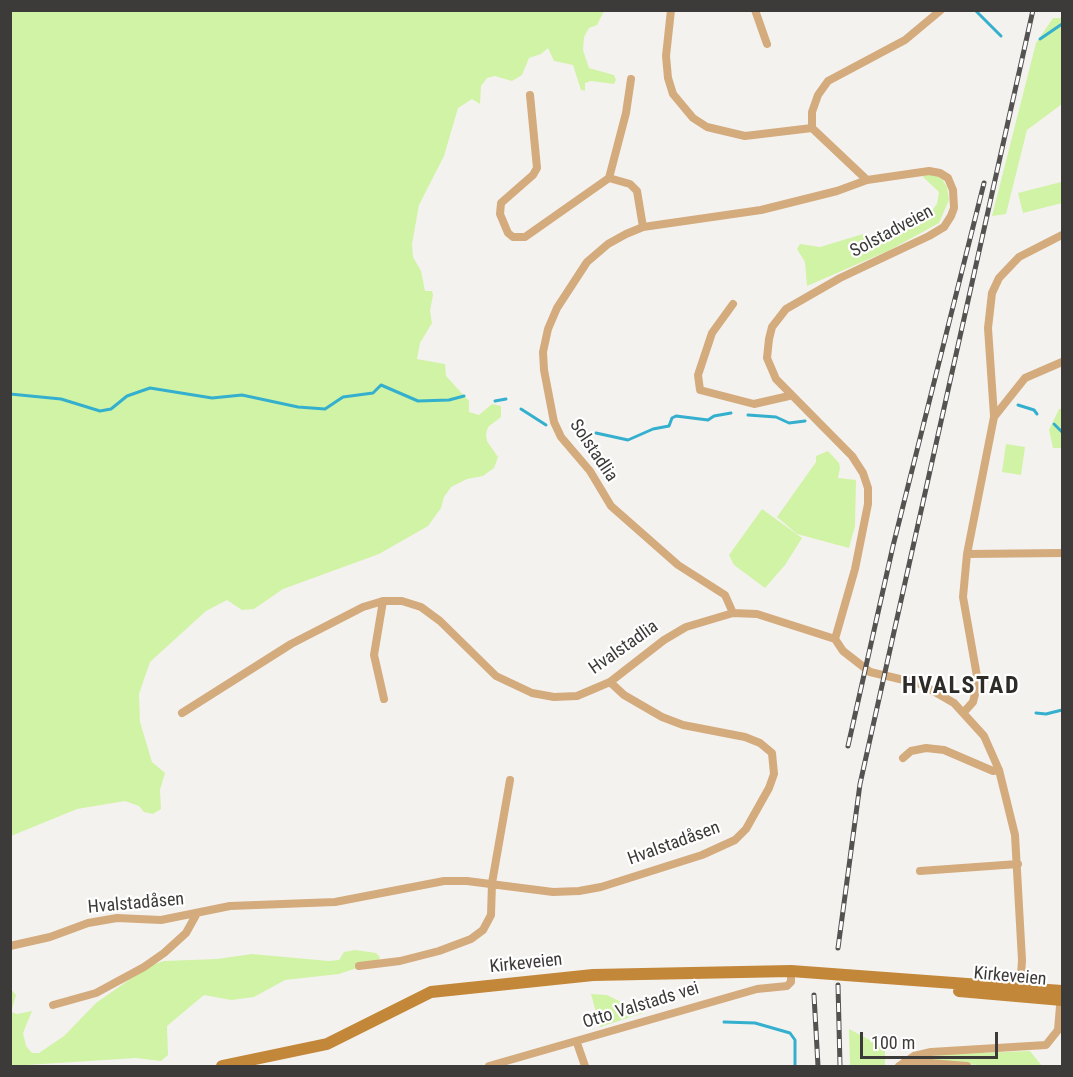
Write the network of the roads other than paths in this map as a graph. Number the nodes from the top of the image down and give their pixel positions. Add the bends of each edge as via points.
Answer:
1 (671, 10) edge
2 (755, 10) edge
3 (941, 10) edge
4 (767, 44) dead end
5 (632, 79) dead end
6 (530, 95) dead end
7 (812, 128) junction
8 (609, 178) junction
9 (867, 180) junction
10 (643, 227) junction
11 (1062, 235) edge
12 (733, 304) dead end
13 (1062, 362) edge
14 (789, 396) junction
15 (994, 417) junction
16 (1062, 553) edge
17 (967, 554) junction
18 (383, 601) junction
19 (733, 613) junction
20 (835, 639) junction
21 (610, 682) junction
22 (384, 699) dead end
23 (964, 712) junction
24 (182, 713) dead end
25 (903, 758) dead end
26 (999, 770) junction
27 (510, 780) dead end
28 (1018, 864) junction
29 (920, 871) dead end
30 (492, 883) junction
31 (196, 915) junction
32 (10, 946) edge
33 (359, 966) dead end
34 (791, 971) junction
35 (1018, 991) junction
36 (1061, 996) edge
37 (53, 1005) dead end
38 (577, 1043) junction
39 (902, 1064) edge
40 (222, 1066) edge
41 (489, 1066) edge
42 (585, 1066) edge
43 (967, 1066) edge

1 - 7 street via 668,78 673,93 693,118 707,127 746,136
2 - 4 street
3 - 7 street via 905,40 828,81 818,94
5 - 8 street
6 - 8 street via 537,168 501,203 500,214 508,233 525,237
7 - 9 street
8 - 10 street via 637,190
9 - 10 street, Solstadlia via 761,210
9 - 14 street, Solstadveien via 929,171 940,173 951,183 954,208 944,227 802,298 779,315 772,327 767,358
10 - 19 street, Solstadlia via 615,239 587,262 553,316 543,352 554,422 611,506 678,565 725,596
11 - 15 street via 1019,257 999,278 992,293 988,328
12 - 14 street via 712,333 698,375 700,390 754,404
13 - 15 street via 1025,378
14 - 20 street, Solstadveien via 852,456 868,488 855,569
15 - 17 street
16 - 17 street
17 - 23 street via 963,597 978,682 973,702
18 - 21 street, Hvalstadlia via 402,601 421,608 440,621 496,676 532,693 577,696
18 - 22 street via 374,655
18 - 24 street, Hvalstadlia via 363,607 291,644
19 - 20 street via 757,614
19 - 21 street, Hvalstadlia via 686,627
20 - 23 street via 843,651 870,672 921,684
21 - 30 street, Hvalstadåsen via 662,717 745,737 772,753 774,774 759,808 741,834 720,849 601,887 553,892
23 - 26 street via 984,736
25 - 26 street via 926,747
26 - 28 street
27 - 30 street
28 - 29 street
28 - 35 street via 1022,960
30 - 31 street, Hvalstadåsen via 444,881 335,902 246,904
30 - 33 street via 488,923 471,939 400,962
31 - 32 street, Hvalstadåsen via 161,920 107,920
31 - 37 street, Hvalstadåsen via 186,933 144,967 96,993
34 - 35 main road, Kirkeveien
34 - 38 street, Otto Valstads vei via 787,986 757,989
34 - 40 main road, Kirkeveien via 593,975 437,990 327,1044
35 - 36 main road, Kirkeveien
36 - 39 street via 1058,1030 1046,1045 931,1052
38 - 41 street, Otto Valstads vei
38 - 42 street
39 - 43 street

